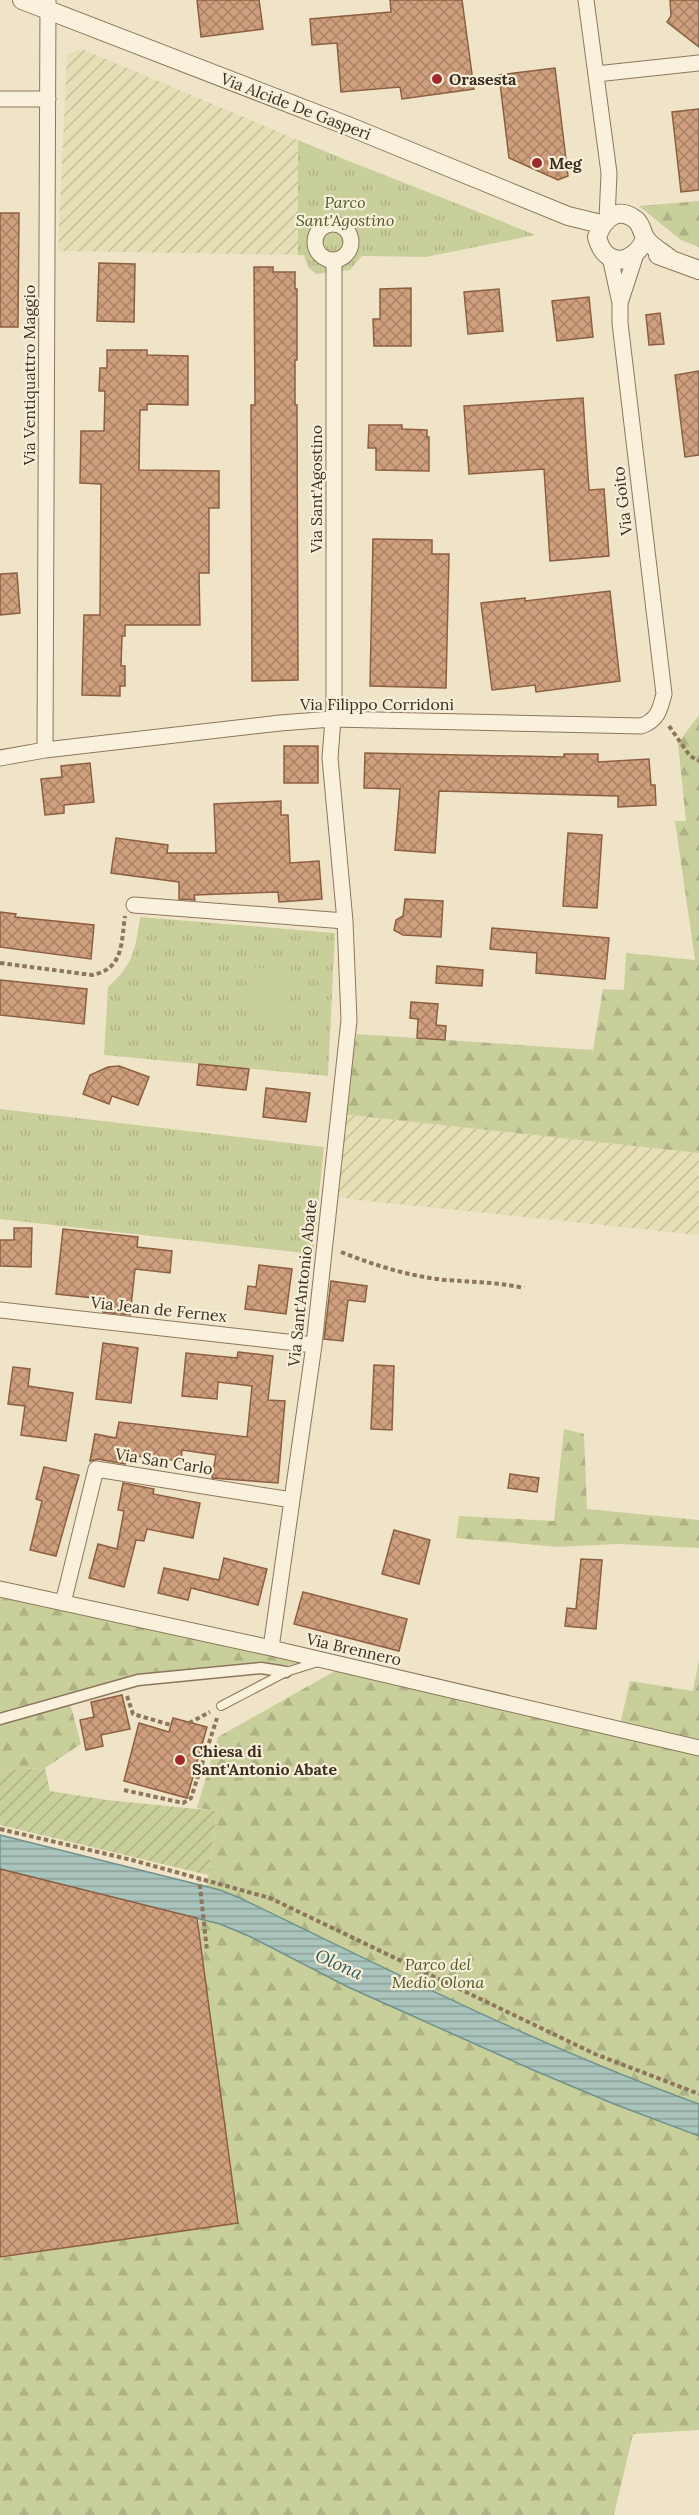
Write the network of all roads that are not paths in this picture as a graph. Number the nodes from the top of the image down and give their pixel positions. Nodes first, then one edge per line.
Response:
1 (22, 0) edge
2 (586, 0) edge
3 (48, 5) edge
4 (699, 63) edge
5 (596, 74) junction
6 (0, 99) edge
7 (48, 99) junction
8 (607, 224) junction
9 (640, 248) junction
10 (610, 256) junction
11 (333, 260) dead end
12 (699, 270) edge
13 (620, 303) junction
14 (658, 714) joint
15 (332, 719) junction
16 (45, 750) junction
17 (0, 758) edge
18 (134, 905) road end
19 (345, 921) junction
20 (0, 1310) edge
21 (314, 1345) junction
22 (292, 1500) junction
23 (0, 1589) edge
24 (63, 1603) junction
25 (271, 1648) junction
26 (322, 1661) junction
27 (286, 1672) junction
28 (221, 1706) road end
29 (0, 1719) edge
30 (699, 1749) edge

1 - 3 street, Via Alcide De Gasperi
2 - 5 street
3 - 7 street, Via Ventiquattro Maggio
3 - 8 street, Via Alcide De Gasperi
4 - 5 street
5 - 8 street
6 - 7 street
7 - 16 street, Via Ventiquattro Maggio
8 - 9 street, Via Alcide De Gasperi
8 - 10 street
9 - 10 street
9 - 12 street, Via Alcide De Gasperi
9 - 13 street, Via Goito
10 - 13 street, Via Goito
11 - 15 street, Via Sant'Agostino
13 - 14 street, Via Goito
14 - 15 street, Via Filippo Corridoni
15 - 16 street, Via Filippo Corridoni
15 - 19 street, Via Sant'Antonio Abate
16 - 17 street, Via Filippo Corridoni
18 - 19 street
19 - 21 street, Via Sant'Antonio Abate
20 - 21 street, Via Jean de Fernex
21 - 22 street, Via Sant'Antonio Abate
22 - 24 street, Via San Carlo
22 - 25 street, Via Sant'Antonio Abate
23 - 24 street, Via Brennero
24 - 25 street, Via Brennero
25 - 26 street, Via Brennero
26 - 27 lane
26 - 30 street, Via Brennero
27 - 28 lane
27 - 29 street

